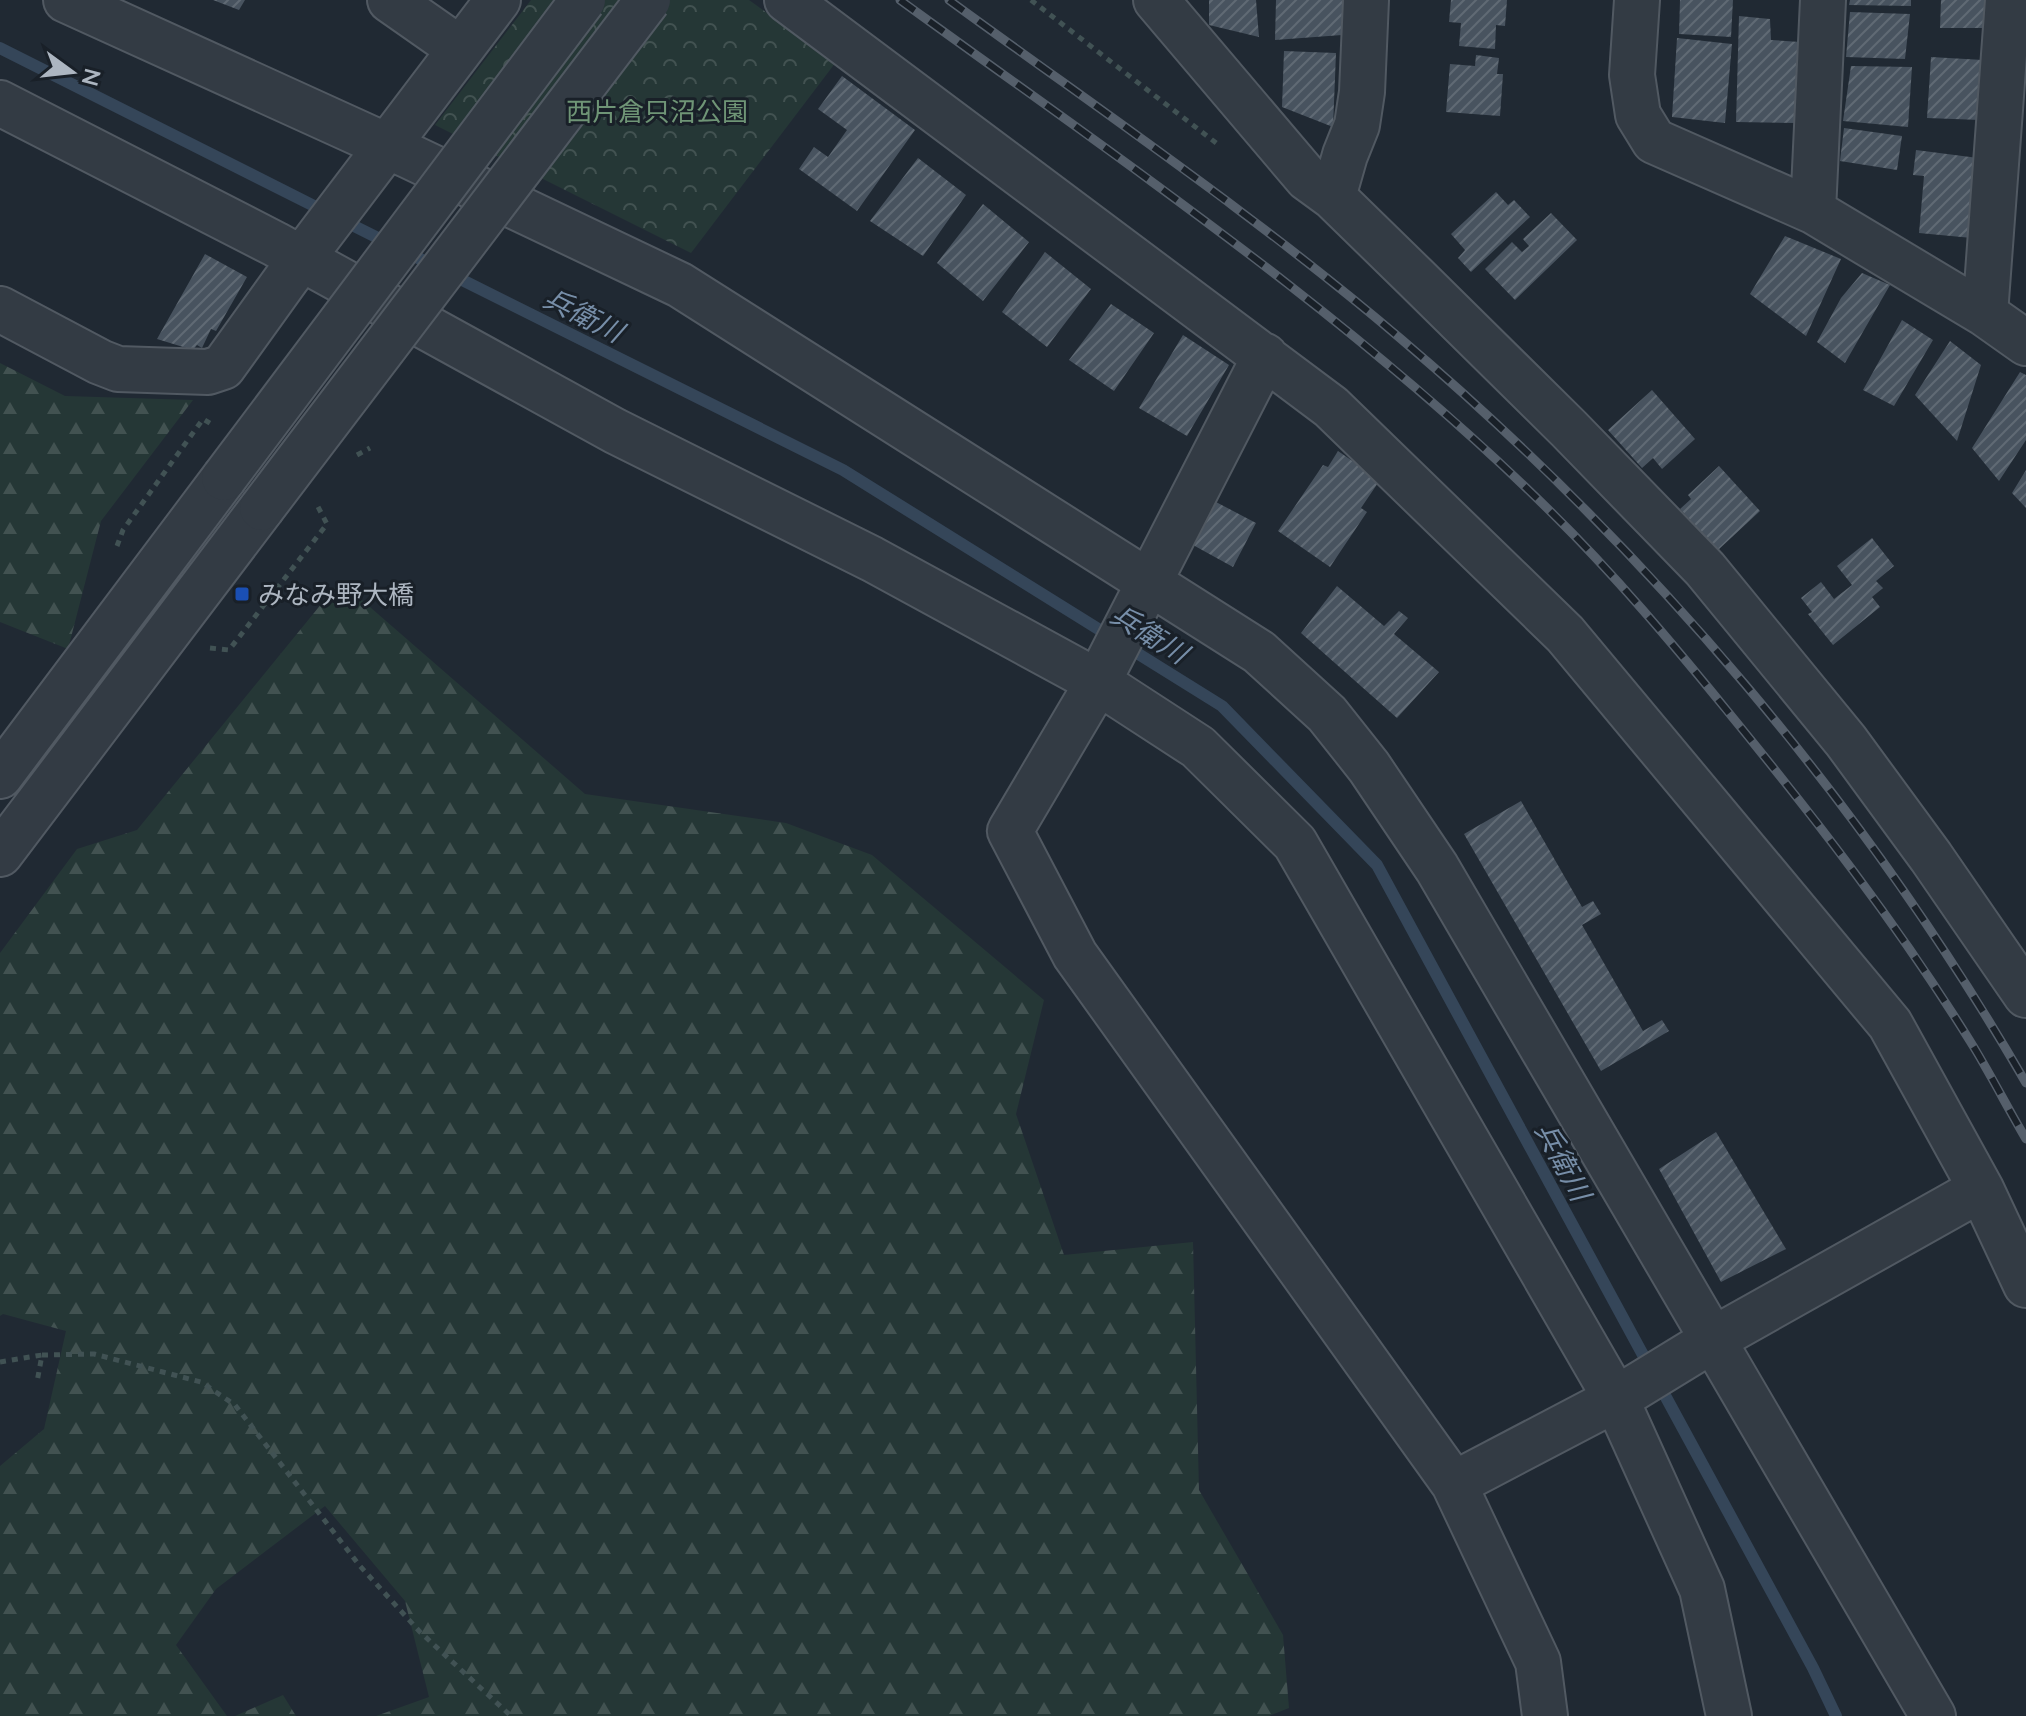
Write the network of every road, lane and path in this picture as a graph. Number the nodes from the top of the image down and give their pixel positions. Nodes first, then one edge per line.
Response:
1 (66, 0) edge
2 (390, 0) edge
3 (498, 0) edge
4 (583, 0) edge
5 (648, 0) edge
6 (787, 0) edge
7 (1031, 0) edge
8 (1156, 0) edge
9 (1366, 0) edge
10 (1637, 0) edge
11 (1823, 0) edge
12 (2008, 0) edge
13 (460, 49) junction
14 (0, 103) edge
15 (386, 147) junction
16 (1229, 152) dead end
17 (1333, 197) junction
18 (1813, 211) junction
19 (306, 252) junction
20 (0, 309) edge
21 (1985, 314) junction
22 (2026, 343) edge
23 (1265, 356) junction
24 (310, 492) dead end
25 (1141, 597) junction
26 (204, 648) dead end
27 (1102, 674) junction
28 (2, 768) edge
29 (45, 796) junction
30 (0, 854) edge
31 (2026, 995) edge
32 (1981, 1189) junction
33 (2026, 1285) edge
34 (1706, 1344) junction
35 (42, 1355) junction
36 (0, 1362) edge
37 (37, 1382) dead end
38 (1623, 1395) junction
39 (1454, 1484) junction
40 (511, 1716) edge
41 (1545, 1716) edge
42 (1729, 1716) edge
43 (1933, 1716) edge

1 - 15 street
2 - 13 street
3 - 13 street
4 - 28 street, bridge
5 - 29 street, bridge
6 - 23 street
7 - 16 path
8 - 17 street
9 - 17 street
10 - 18 street
11 - 18 street
12 - 21 street
13 - 15 street
14 - 19 street
15 - 19 street
15 - 25 street
17 - 31 street
18 - 21 street
19 - 20 street
19 - 27 street
21 - 22 street
23 - 25 street
23 - 32 street
24 - 26 path
25 - 27 street
25 - 34 street
27 - 38 street
27 - 39 street
28 - 29 street
29 - 30 street
32 - 33 street
32 - 34 street
34 - 38 street
34 - 43 street
35 - 36 path
35 - 37 path
35 - 40 path
38 - 39 street
38 - 42 street
39 - 41 street

